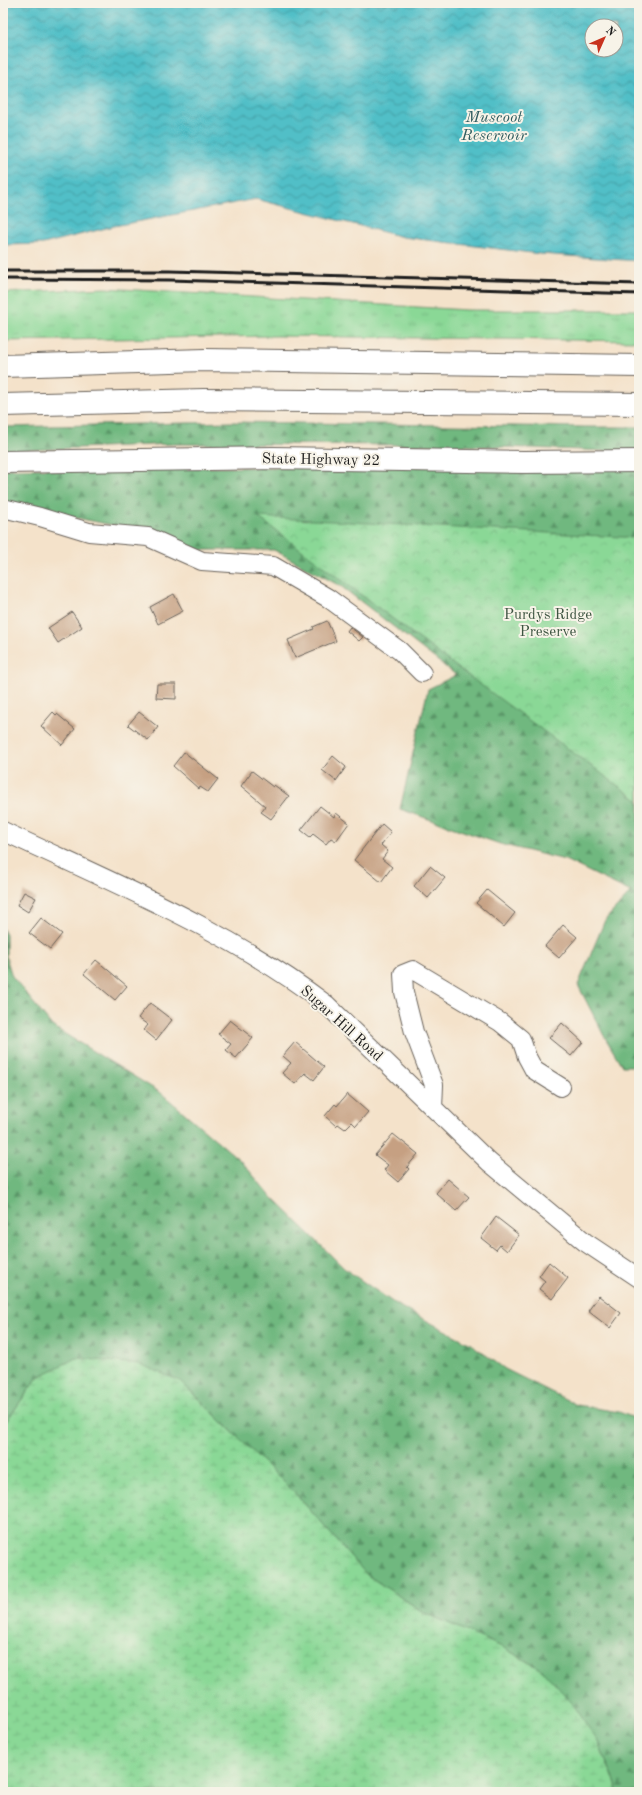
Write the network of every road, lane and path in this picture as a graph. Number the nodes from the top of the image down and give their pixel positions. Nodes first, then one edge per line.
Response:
1 (3, 366) edge
2 (639, 366) edge
3 (639, 404) edge
4 (3, 405) edge
5 (639, 461) edge
6 (3, 462) edge
7 (3, 508) edge
8 (422, 673) dead end
9 (3, 831) edge
10 (561, 1087) dead end
11 (433, 1108) junction
12 (639, 1278) edge

1 - 2 main road
3 - 4 main road
5 - 6 main road, State Highway 22
7 - 8 street
9 - 11 street, Sugar Hill Road
10 - 11 street
11 - 12 street, Sugar Hill Road

